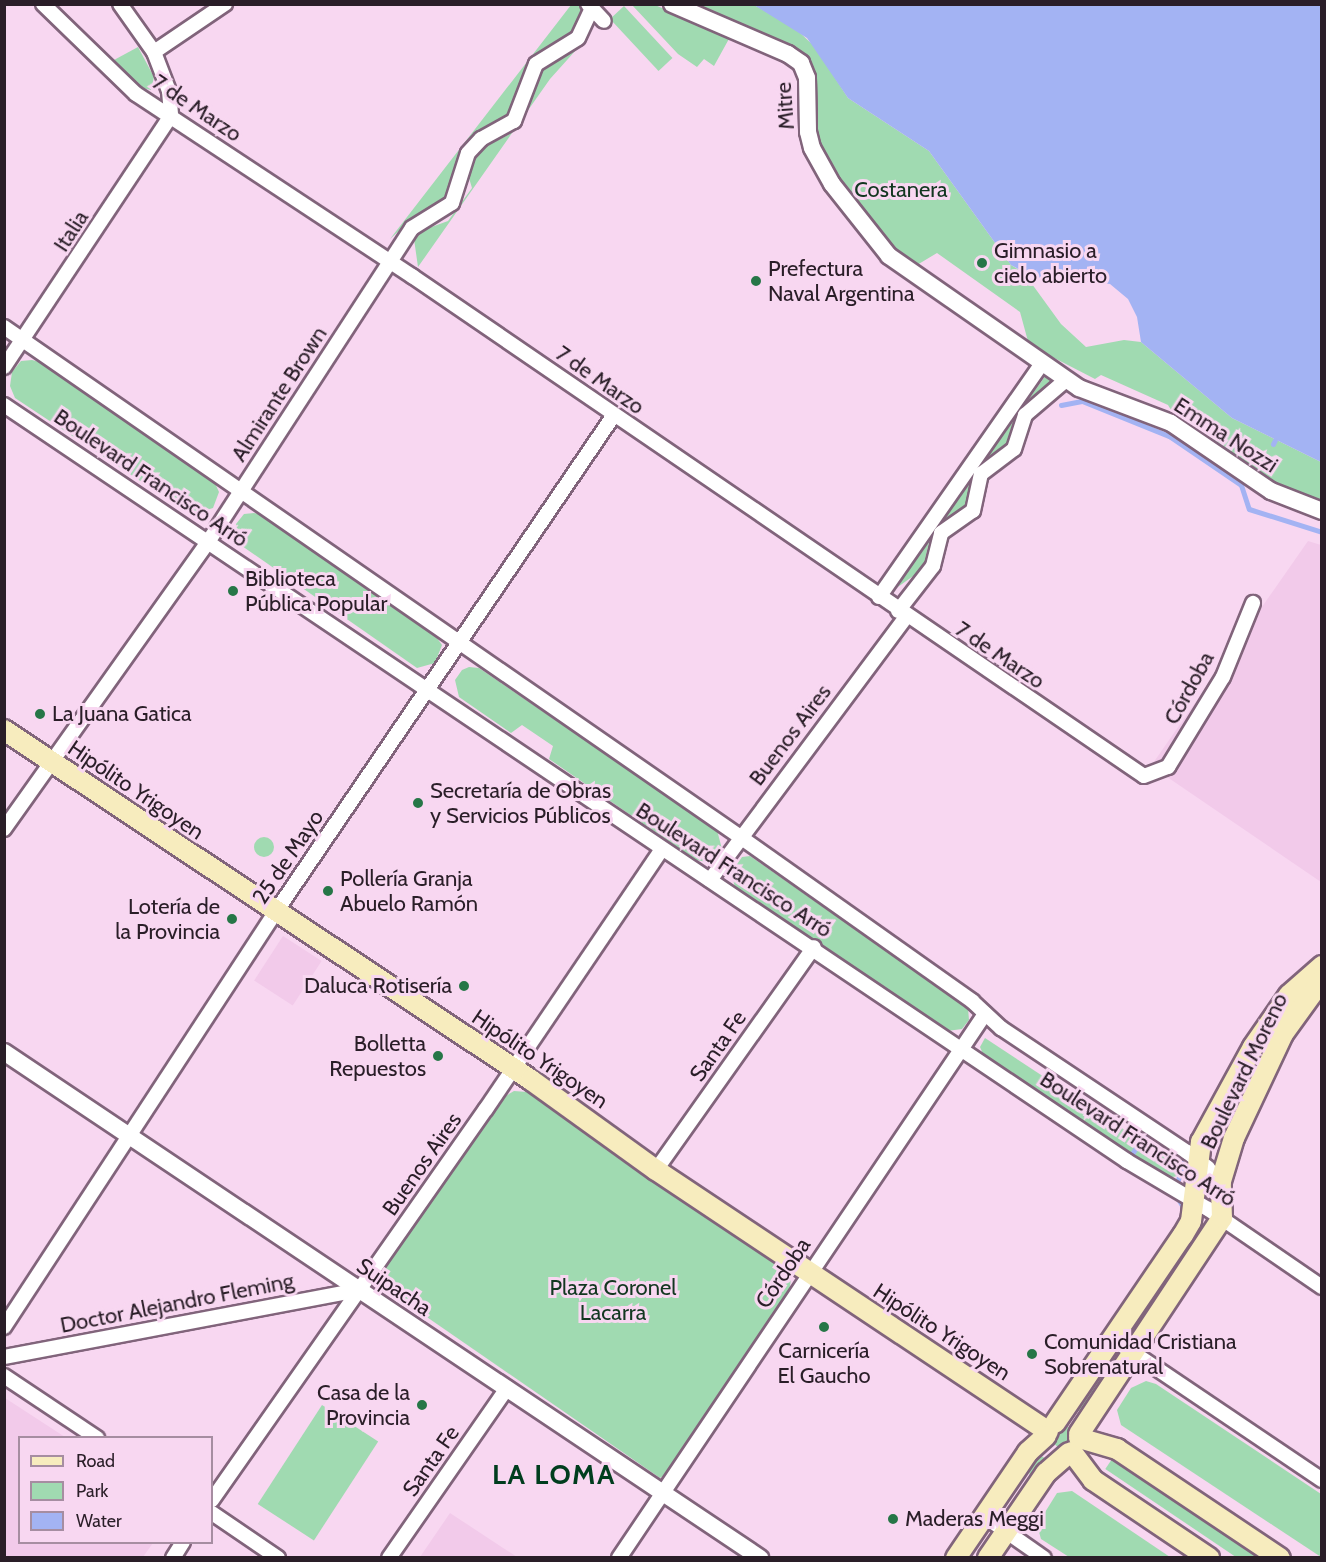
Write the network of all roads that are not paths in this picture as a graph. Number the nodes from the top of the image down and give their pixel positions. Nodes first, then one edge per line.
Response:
1 (43, 4) edge
2 (120, 4) edge
3 (225, 4) edge
4 (672, 4) edge
5 (590, 6) edge
6 (604, 21) dead end
7 (154, 52) junction
8 (171, 116) junction
9 (391, 262) junction
10 (4, 327) edge
11 (26, 339) junction
12 (1042, 363) junction
13 (4, 367) edge
14 (1066, 380) junction
15 (4, 405) edge
16 (614, 416) junction
17 (242, 488) junction
18 (1322, 511) edge
19 (208, 542) junction
20 (879, 597) junction
21 (1253, 603) dead end
22 (902, 614) junction
23 (460, 644) junction
24 (429, 689) junction
25 (4, 730) edge
26 (50, 761) junction
27 (1144, 776) joint
28 (4, 829) edge
29 (740, 836) junction
30 (662, 849) junction
31 (710, 880) junction
32 (275, 913) junction
33 (814, 948) junction
34 (1322, 966) edge
35 (1322, 980) edge
36 (985, 1014) junction
37 (962, 1049) junction
38 (4, 1052) edge
39 (512, 1067) junction
40 (128, 1136) junction
41 (1198, 1160) junction
42 (656, 1170) junction
43 (1221, 1187) junction
44 (1194, 1202) junction
45 (1222, 1218) junction
46 (809, 1272) junction
47 (1322, 1287) edge
48 (358, 1290) junction
49 (4, 1327) edge
50 (1113, 1339) junction
51 (1131, 1353) junction
52 (4, 1357) edge
53 (4, 1376) edge
54 (507, 1388) junction
55 (1050, 1430) junction
56 (95, 1436) edge
57 (1075, 1444) junction
58 (1319, 1473) edge
59 (662, 1492) junction
60 (213, 1499) edge
61 (213, 1514) edge
62 (984, 1516) junction
63 (1006, 1531) junction
64 (182, 1544) edge
65 (173, 1557) edge
66 (278, 1557) edge
67 (389, 1557) edge
68 (619, 1557) edge
69 (760, 1557) edge
70 (956, 1557) edge
71 (988, 1557) edge
72 (1044, 1557) edge
73 (1209, 1557) edge
74 (1280, 1557) edge

1 - 8 street, 7 de Marzo
2 - 7 street
3 - 7 street
4 - 12 street, Mitre
5 - 6 street
5 - 9 street, Almirante Brown
7 - 8 street
8 - 9 street, 7 de Marzo
8 - 11 street, Italia
9 - 16 street, 7 de Marzo
9 - 17 street, Almirante Brown
10 - 11 street, Boulevard Francisco Arró
11 - 13 street, Italia
11 - 17 street, Boulevard Francisco Arró
12 - 14 street, Emma Nozzi
12 - 20 street
14 - 18 street, Emma Nozzi
14 - 22 street, Buenos Aires
15 - 19 street, Boulevard Francisco Arró
16 - 20 street, 7 de Marzo
16 - 23 street, 25 de Mayo
17 - 19 street, Almirante Brown
17 - 23 street, Boulevard Francisco Arró
19 - 24 street, Boulevard Francisco Arró
19 - 26 street, Almirante Brown
20 - 22 street, 7 de Marzo
21 - 27 street, Córdoba
22 - 27 street, 7 de Marzo
22 - 29 street, Buenos Aires
23 - 24 street, 25 de Mayo
23 - 29 street, Boulevard Francisco Arró
24 - 30 street, Boulevard Francisco Arró
24 - 32 street, 25 de Mayo
25 - 26 main road, Hipólito Yrigoyen
26 - 28 street, Almirante Brown
26 - 32 main road, Hipólito Yrigoyen
29 - 31 street, Buenos Aires
29 - 36 street, Boulevard Francisco Arró
30 - 31 street, Boulevard Francisco Arró
30 - 39 street, Buenos Aires
31 - 33 street, Boulevard Francisco Arró
32 - 39 main road, Hipólito Yrigoyen
32 - 40 street, 25 de Mayo
33 - 37 street, Boulevard Francisco Arró
33 - 42 street, Santa Fe
34 - 41 main road, Boulevard Moreno
35 - 43 main road, Boulevard Moreno
36 - 37 street, Córdoba
36 - 41 street, Boulevard Francisco Arró
37 - 44 street, Boulevard Francisco Arró
37 - 46 street, Córdoba
38 - 40 street, Suipacha
39 - 42 main road, Hipólito Yrigoyen
39 - 48 street, Buenos Aires
40 - 48 street, Suipacha
40 - 49 street, 25 de Mayo
41 - 43 street, Boulevard Francisco Arró
41 - 44 main road, Boulevard Moreno
42 - 46 main road, Hipólito Yrigoyen
43 - 45 main road, Boulevard Moreno
44 - 45 street, Boulevard Francisco Arró
44 - 50 main road, Boulevard Moreno
45 - 47 street, Boulevard Francisco Arró
45 - 51 main road
46 - 55 main road, Hipólito Yrigoyen
46 - 59 street, Córdoba
48 - 52 street, Doctor Alejandro Fleming
48 - 54 street, Suipacha
48 - 60 street, Buenos Aires
50 - 51 street
50 - 55 main road, Boulevard Moreno
51 - 57 main road
51 - 58 street
53 - 56 street
54 - 59 street, Suipacha
54 - 67 street, Santa Fe
55 - 57 main road, Hipólito Yrigoyen
55 - 57 main road, Hipólito Yrigoyen
55 - 62 main road, Boulevard Moreno
57 - 63 main road
57 - 73 main road, Hipólito Yrigoyen
57 - 74 main road, Hipólito Yrigoyen
59 - 68 street, Córdoba
59 - 69 street, Suipacha
61 - 66 street
62 - 63 street
62 - 70 main road, Boulevard Moreno
63 - 71 main road
63 - 72 street
64 - 65 street

